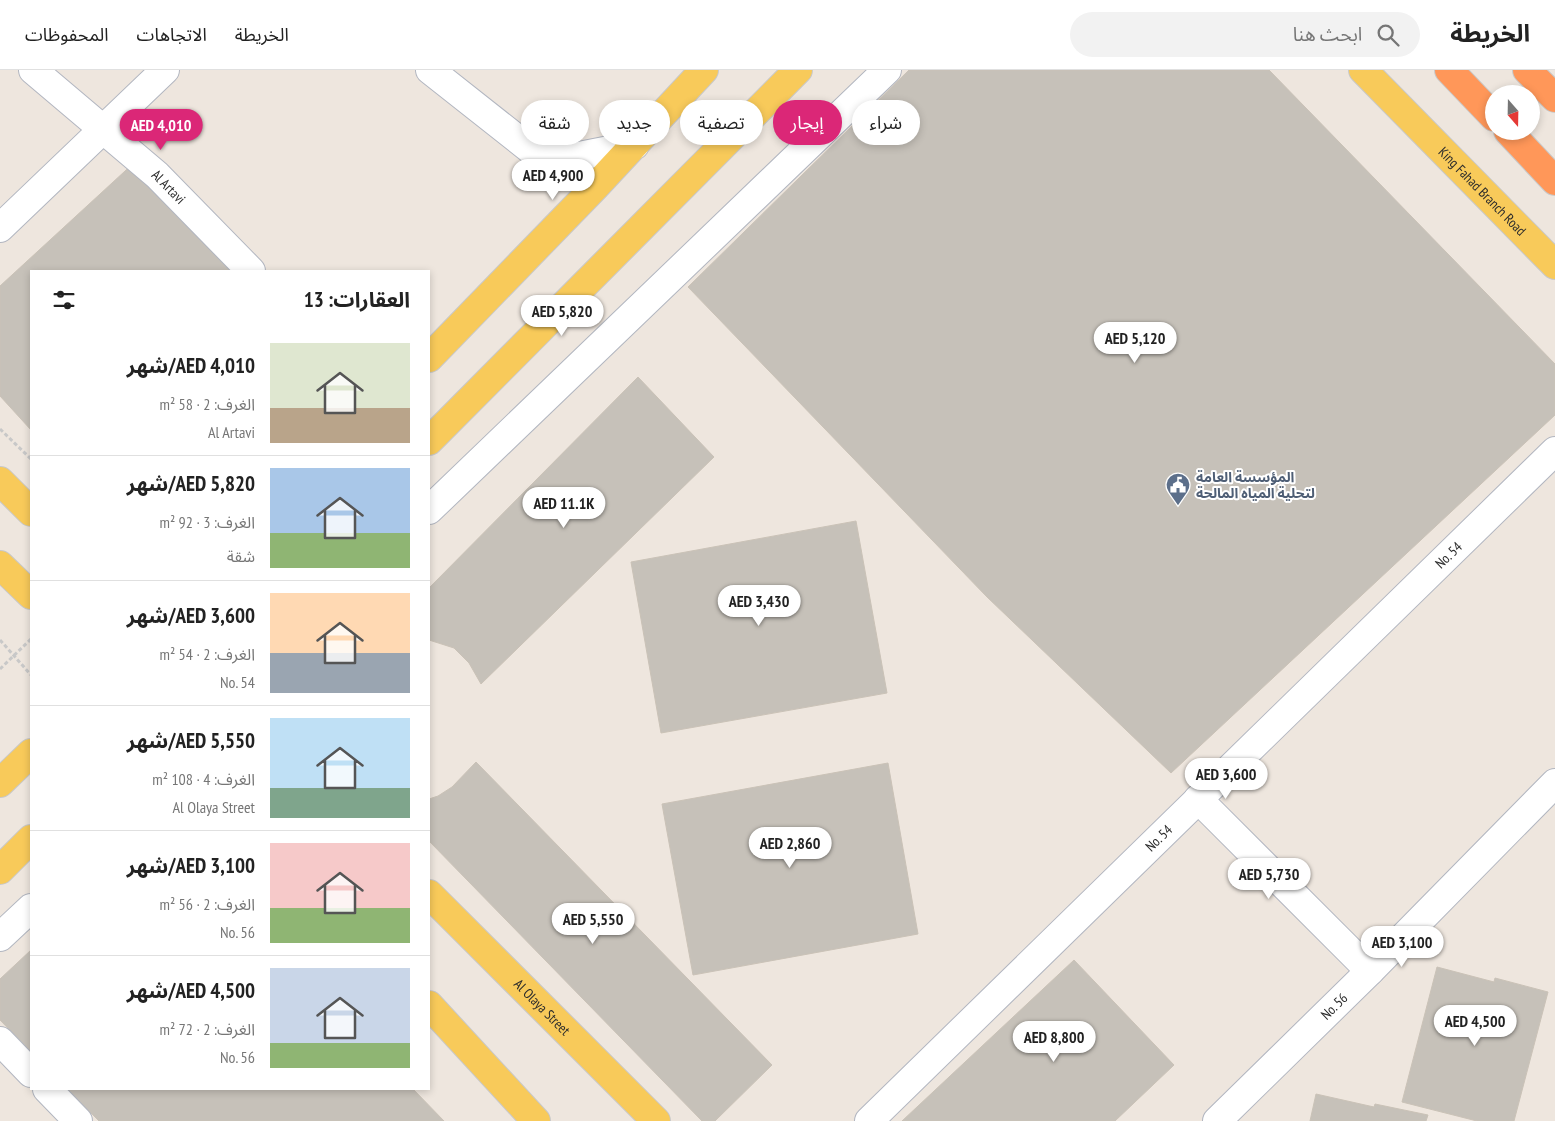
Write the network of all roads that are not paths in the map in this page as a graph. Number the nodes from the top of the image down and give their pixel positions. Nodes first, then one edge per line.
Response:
1 (33, 70) edge
2 (165, 70) edge
3 (430, 70) edge
4 (704, 70) edge
5 (798, 70) edge
6 (887, 70) edge
7 (1363, 70) edge
8 (1380, 70) edge
9 (1449, 70) edge
10 (1527, 70) edge
11 (1555, 98) edge
12 (670, 108) edge
13 (1485, 108) edge
14 (1410, 117) junction
15 (103, 129) junction
16 (1516, 140) edge
17 (636, 145) joint
18 (1555, 181) edge
19 (0, 228) edge
20 (1555, 265) edge
21 (250, 270) edge
22 (439, 341) edge
23 (430, 356) edge
24 (430, 440) edge
25 (1555, 451) edge
26 (0, 481) edge
27 (430, 509) edge
28 (30, 511) edge
29 (0, 564) edge
30 (30, 595) edge
31 (30, 754) edge
32 (0, 783) edge
33 (1555, 783) edge
34 (1198, 799) junction
35 (30, 840) edge
36 (0, 870) edge
37 (430, 895) edge
38 (30, 909) edge
39 (0, 938) edge
40 (1370, 971) junction
41 (430, 1007) edge
42 (0, 1041) edge
43 (30, 1072) edge
44 (48, 1090) edge
45 (78, 1121) edge
46 (536, 1121) edge
47 (656, 1121) edge
48 (869, 1121) edge
49 (1217, 1121) edge

1 - 15 street, Al Artavi
2 - 15 street
3 - 17 street
4 - 12 main road
5 - 24 main road
6 - 27 street
7 - 14 main road
8 - 14 main road
9 - 13 highway
10 - 11 highway
14 - 20 main road, King Fahad Branch Road
15 - 19 street
15 - 21 street, Al Artavi
16 - 18 highway
17 - 22 main road
22 - 23 main road
25 - 34 street, No. 54
26 - 28 main road
29 - 30 main road
31 - 32 main road
33 - 40 street, No. 56
34 - 40 street
34 - 48 street, No. 54
35 - 36 main road
37 - 47 main road, Al Olaya Street
38 - 39 street
40 - 49 street, No. 56
41 - 46 main road
42 - 43 street
44 - 45 street

